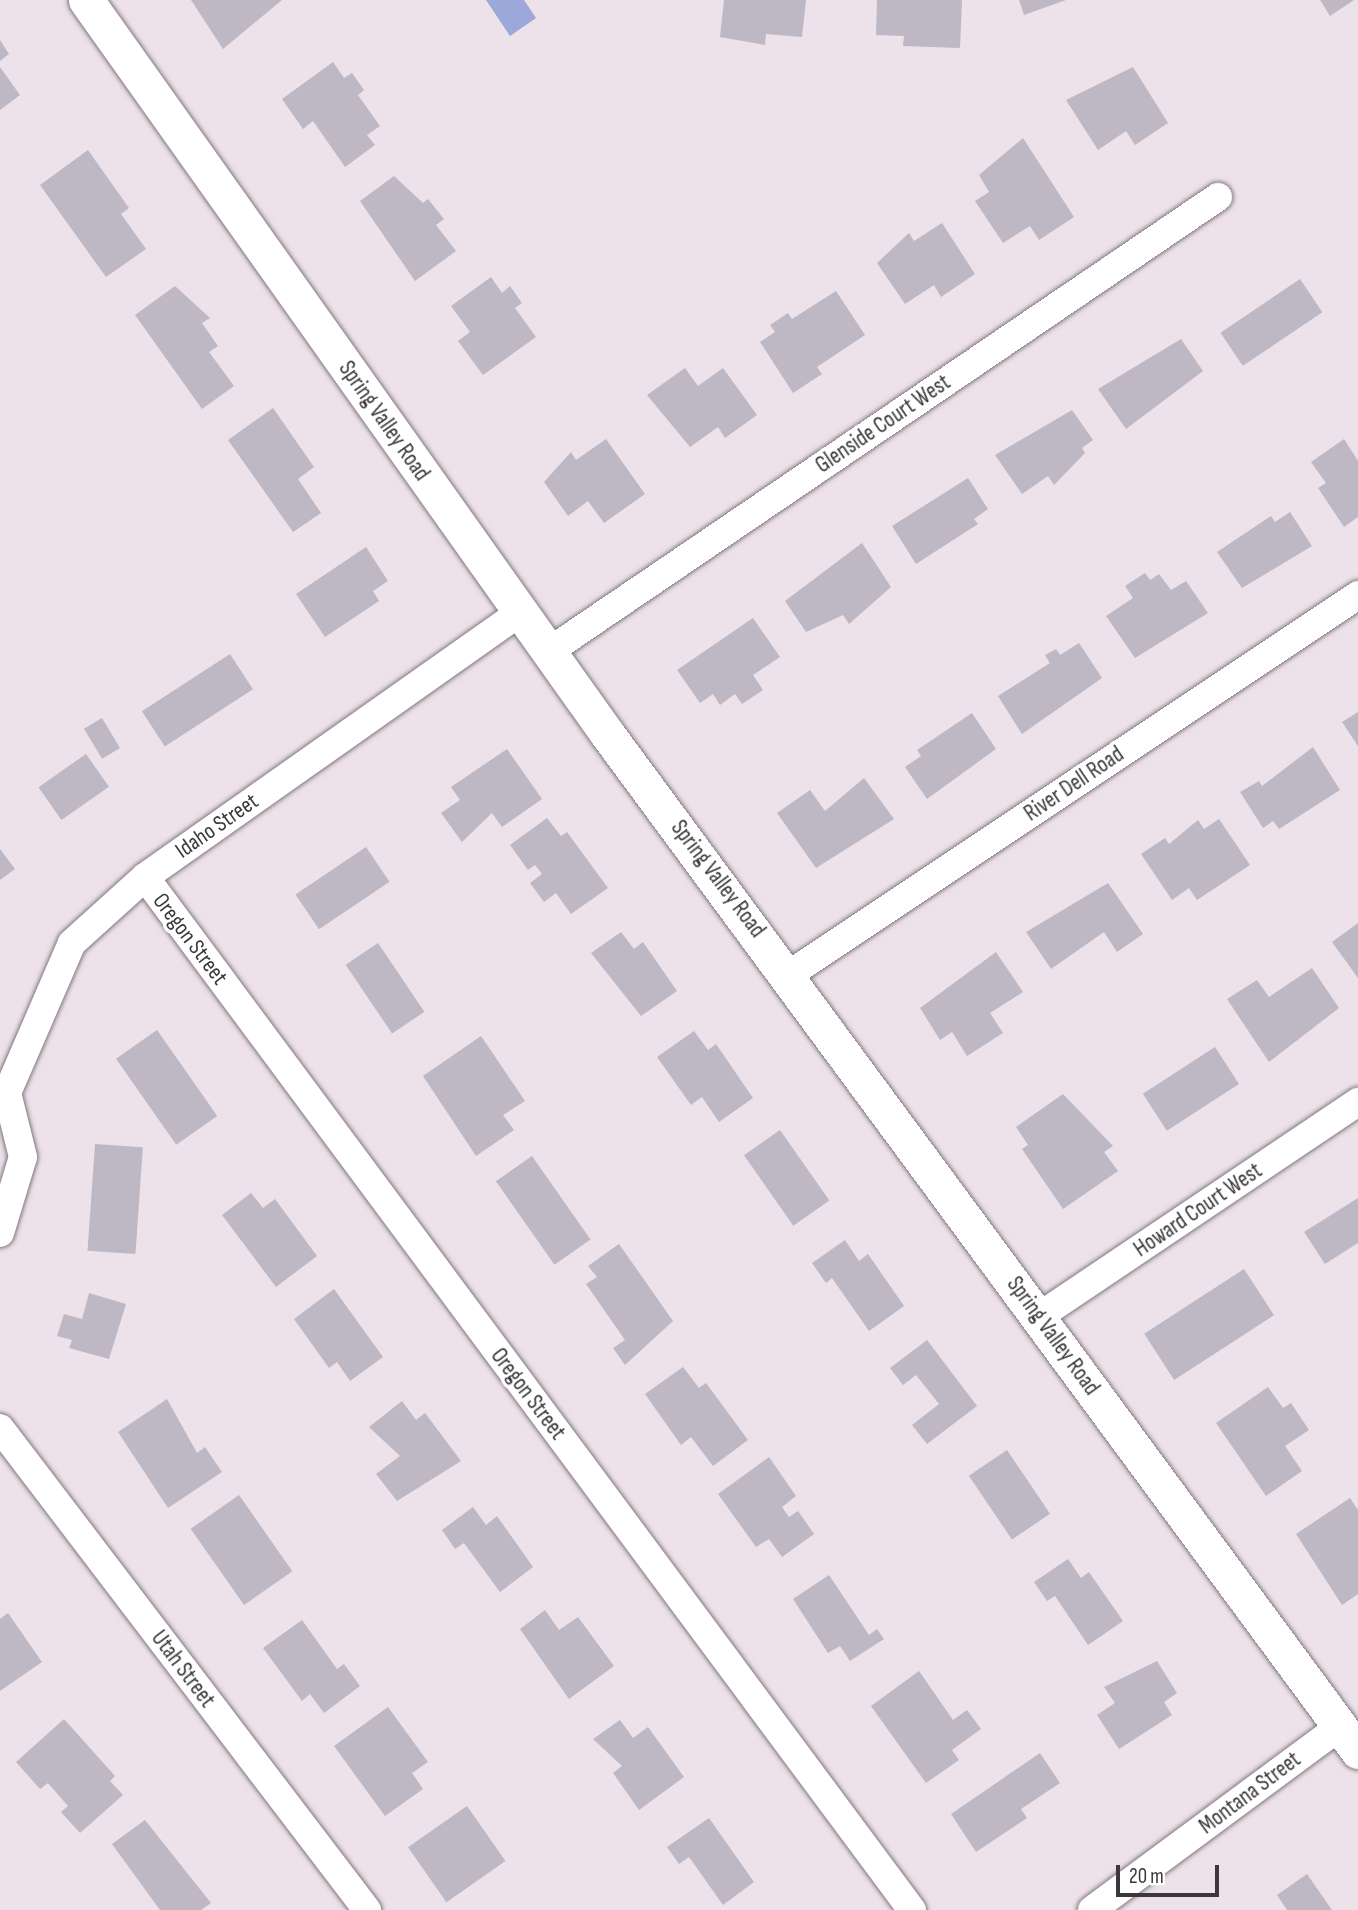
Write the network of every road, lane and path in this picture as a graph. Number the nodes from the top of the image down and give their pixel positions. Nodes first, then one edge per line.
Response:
1 (86, 0) edge
2 (1218, 197) dead end
3 (1358, 595) edge
4 (520, 612) junction
5 (548, 652) junction
6 (145, 877) junction
7 (790, 974) junction
8 (3, 1088) edge
9 (1358, 1102) edge
10 (0, 1233) edge
11 (1038, 1317) junction
12 (0, 1428) edge
13 (1349, 1739) edge
14 (366, 1910) edge
15 (912, 1910) edge
16 (1092, 1910) edge

1 - 4 street, Spring Valley Road
2 - 5 street, Glenside Court West
3 - 7 street, River Dell Road
4 - 5 street, Spring Valley Road
4 - 6 street, Idaho Street
5 - 7 street, Spring Valley Road
6 - 8 street, Idaho Street
6 - 15 street, Oregon Street
7 - 11 street, Spring Valley Road
8 - 10 street, Idaho Street
9 - 11 street, Howard Court West
11 - 13 street, Spring Valley Road
12 - 14 street, Utah Street
13 - 16 street, Montana Street

